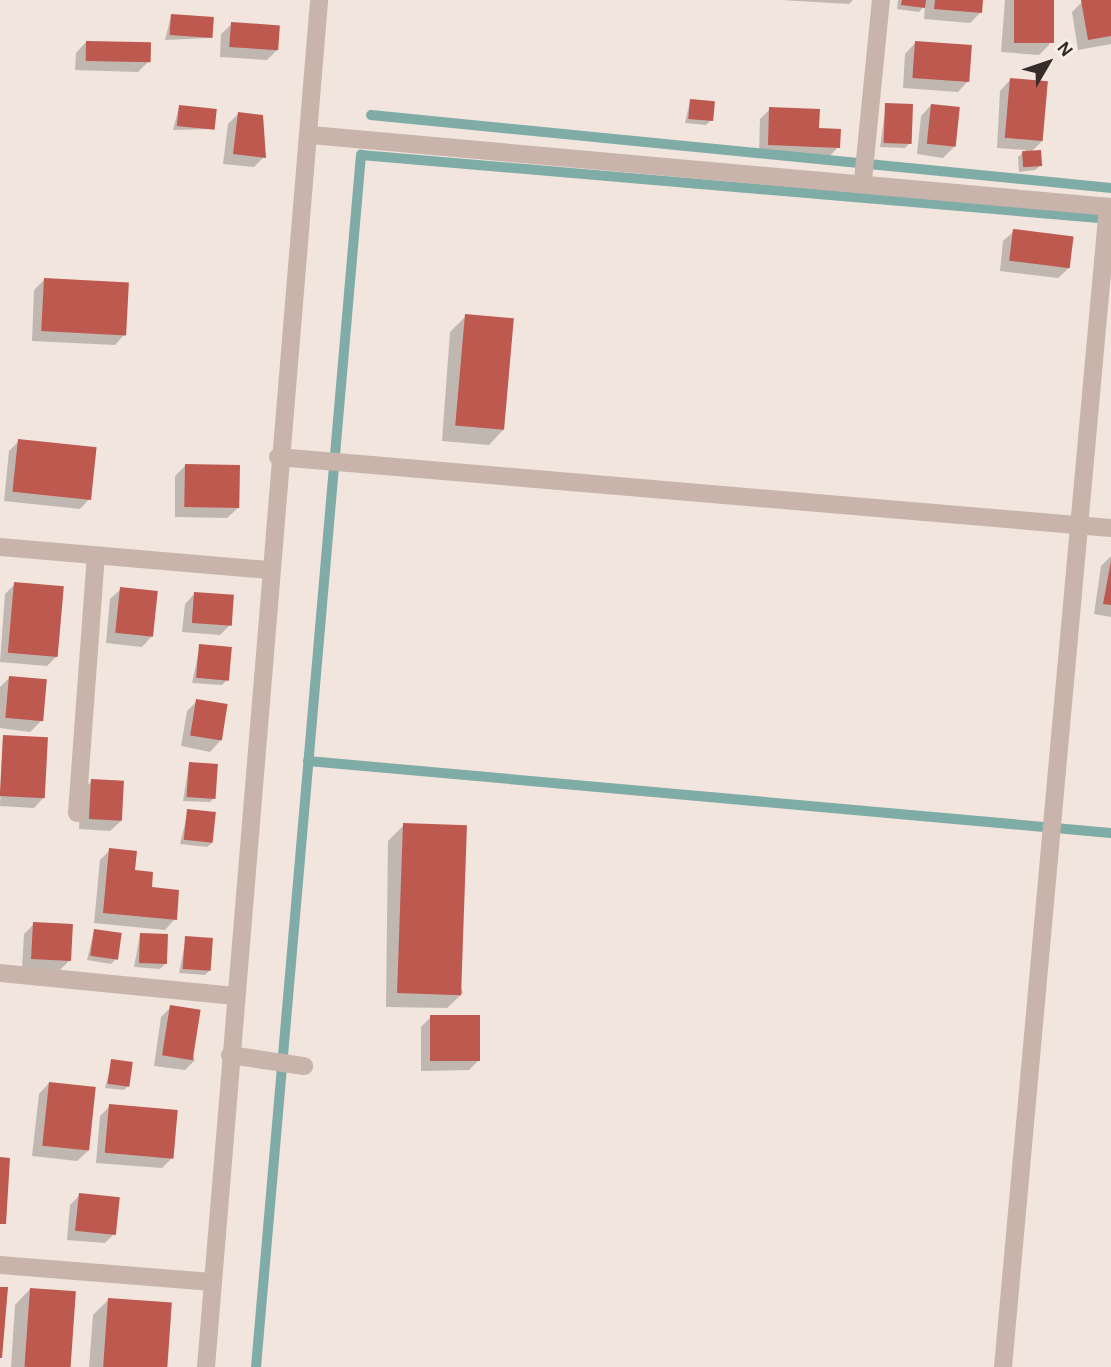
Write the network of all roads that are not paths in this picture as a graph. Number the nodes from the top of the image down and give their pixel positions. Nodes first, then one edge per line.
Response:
1 (319, 0) edge
2 (881, 0) edge
3 (311, 135) junction
4 (863, 180) junction
5 (1110, 207) edge
6 (278, 457) junction
7 (1082, 525) junction
8 (1111, 528) edge
9 (0, 547) edge
10 (96, 557) junction
11 (269, 570) junction
12 (77, 813) dead end
13 (0, 973) edge
14 (235, 996) junction
15 (230, 1055) junction
16 (304, 1066) dead end
17 (0, 1265) edge
18 (212, 1282) junction
19 (206, 1367) edge
20 (1003, 1367) edge

1 - 3 street
2 - 4 street
3 - 4 street
3 - 6 street
4 - 5 street
5 - 7 street
6 - 7 street
6 - 11 street
7 - 8 street
7 - 20 street
9 - 10 street
10 - 11 street
10 - 12 street
11 - 14 street
13 - 14 street
14 - 15 street
15 - 16 street
15 - 18 street
17 - 18 street
18 - 19 street

